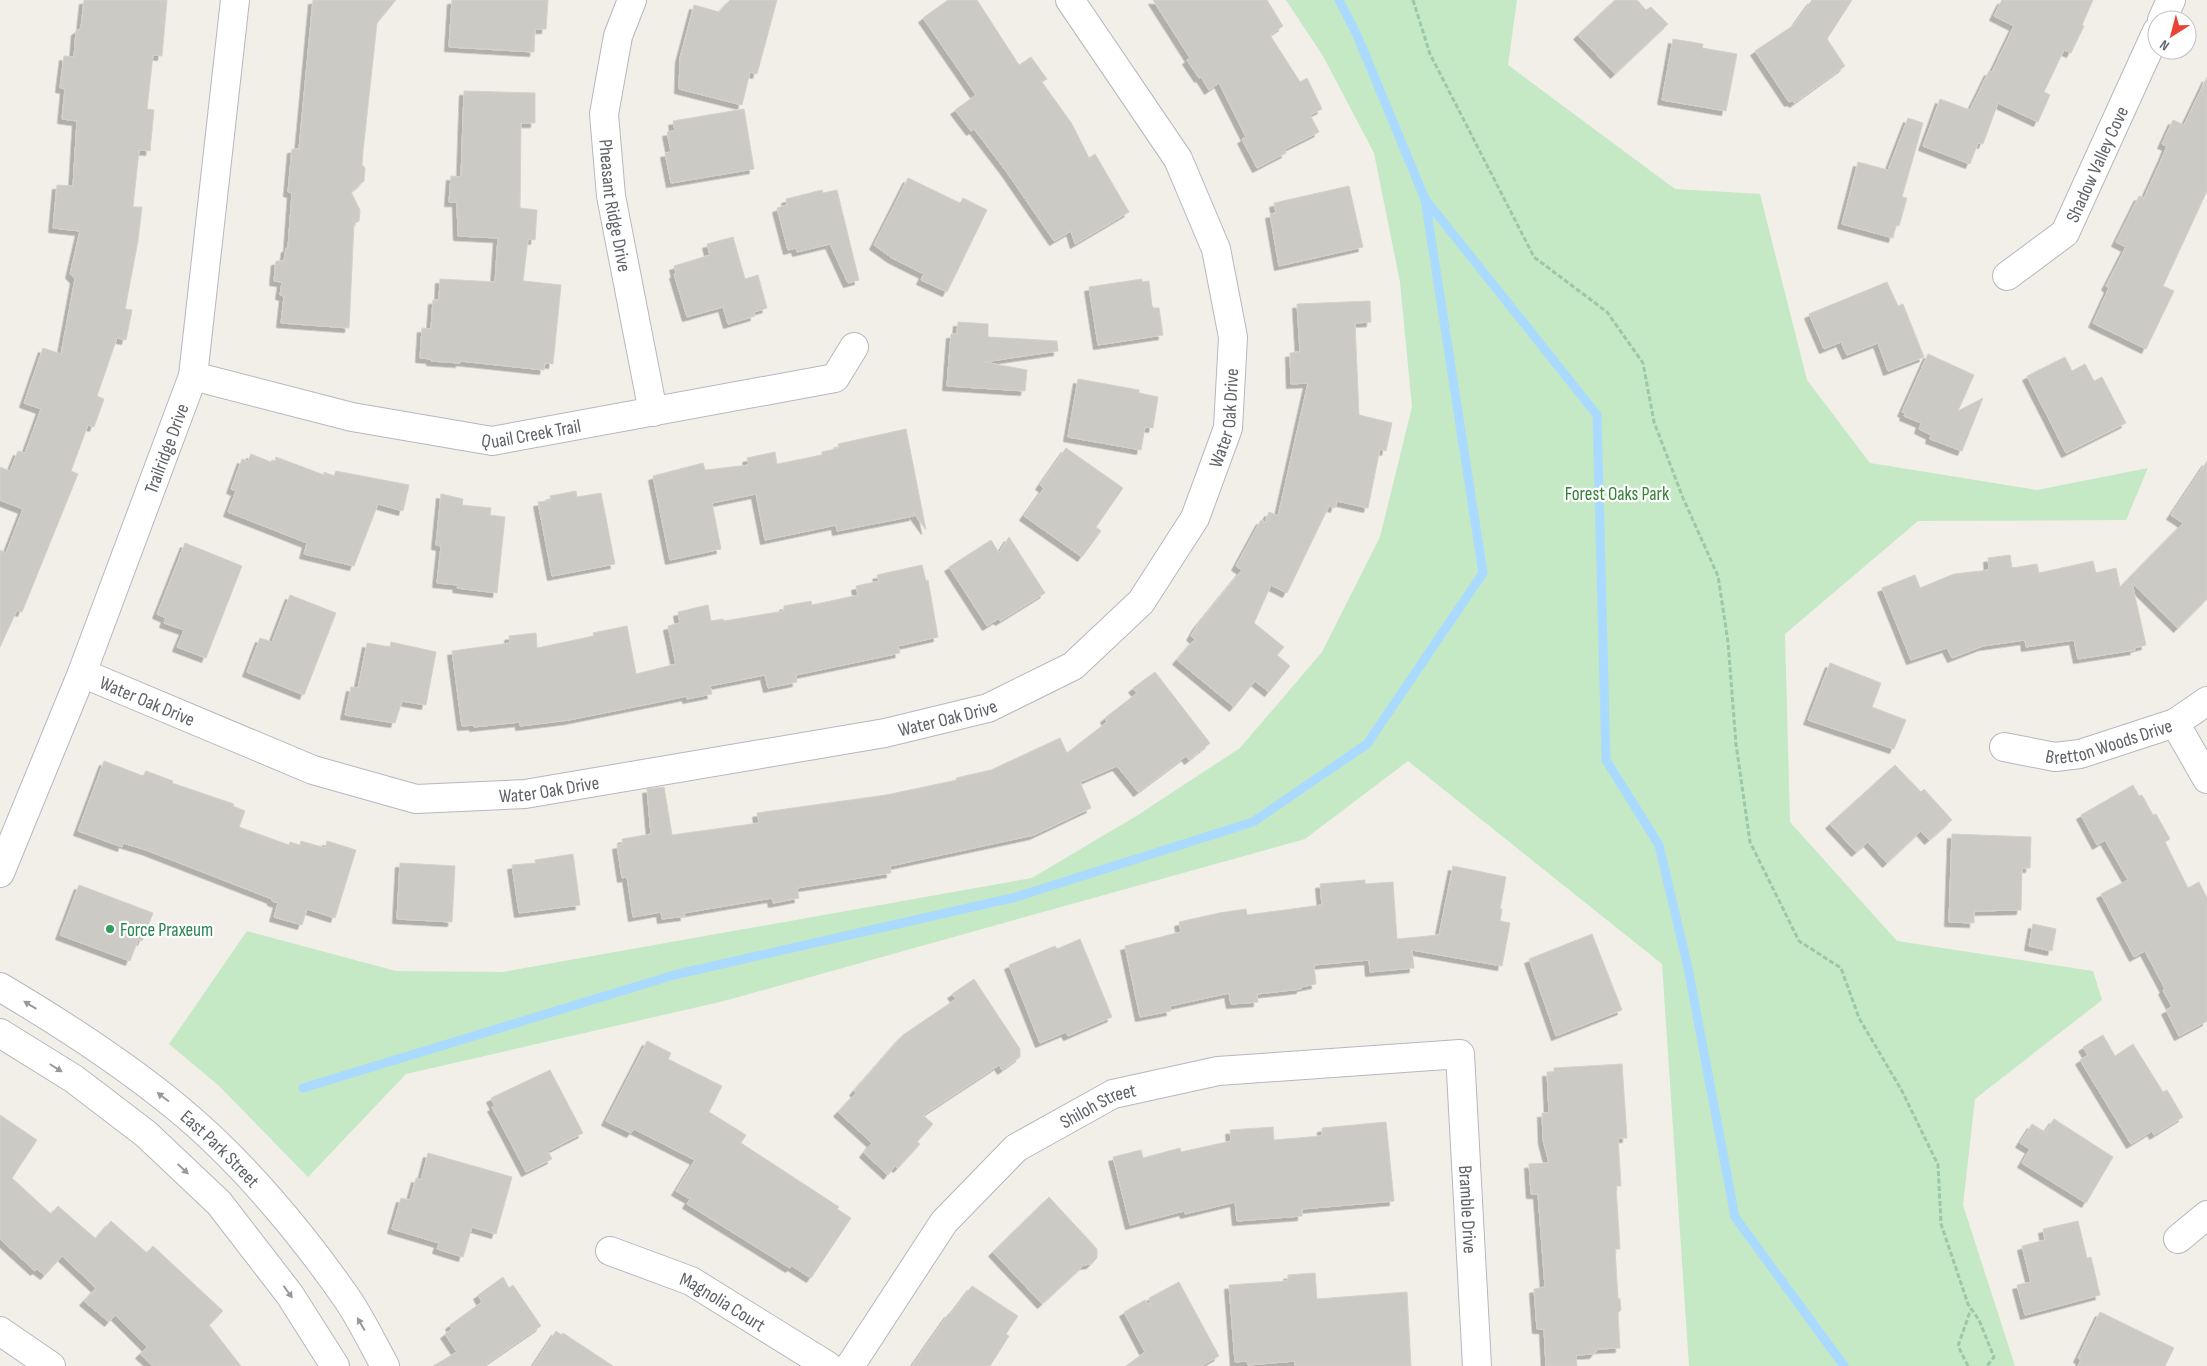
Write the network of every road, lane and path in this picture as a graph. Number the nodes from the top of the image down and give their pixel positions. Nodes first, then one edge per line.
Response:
1 (235, 0) edge
2 (632, 0) edge
3 (1070, 0) edge
4 (1413, 0) edge
5 (2147, 53) edge
6 (2007, 276) dead end
7 (854, 347) dead end
8 (193, 376) junction
9 (653, 412) junction
10 (82, 673) junction
11 (2207, 701) edge
12 (2175, 723) junction
13 (2004, 747) dead end
14 (2207, 779) edge
15 (0, 872) edge
16 (0, 987) edge
17 (0, 1033) edge
18 (1460, 1054) joint
19 (2207, 1214) edge
20 (2178, 1239) dead end
21 (610, 1251) dead end
22 (1971, 1308) junction
23 (0, 1331) edge
24 (51, 1366) edge
25 (335, 1366) edge
26 (386, 1366) edge
27 (828, 1366) edge
28 (850, 1366) edge
29 (1477, 1366) edge
30 (1968, 1366) edge
31 (1987, 1366) edge

1 - 8 street, Trailridge Drive
2 - 9 street, Pheasant Ridge Drive
3 - 10 street, Water Oak Drive
4 - 22 path
5 - 6 street, Shadow Valley Cove
7 - 9 street, Quail Creek Trail
8 - 9 street, Quail Creek Trail
8 - 10 street, Trailridge Drive
10 - 15 street, Trailridge Drive
11 - 12 street, Bretton Woods Drive
12 - 13 street, Bretton Woods Drive
12 - 14 street
26 -> 16 street, East Park Street
17 -> 25 street, East Park Street
18 - 28 street, Shiloh Street
18 - 29 street, Bramble Drive
19 - 20 street
21 - 27 street, Magnolia Court
22 - 30 path
22 - 31 path
23 - 24 street

